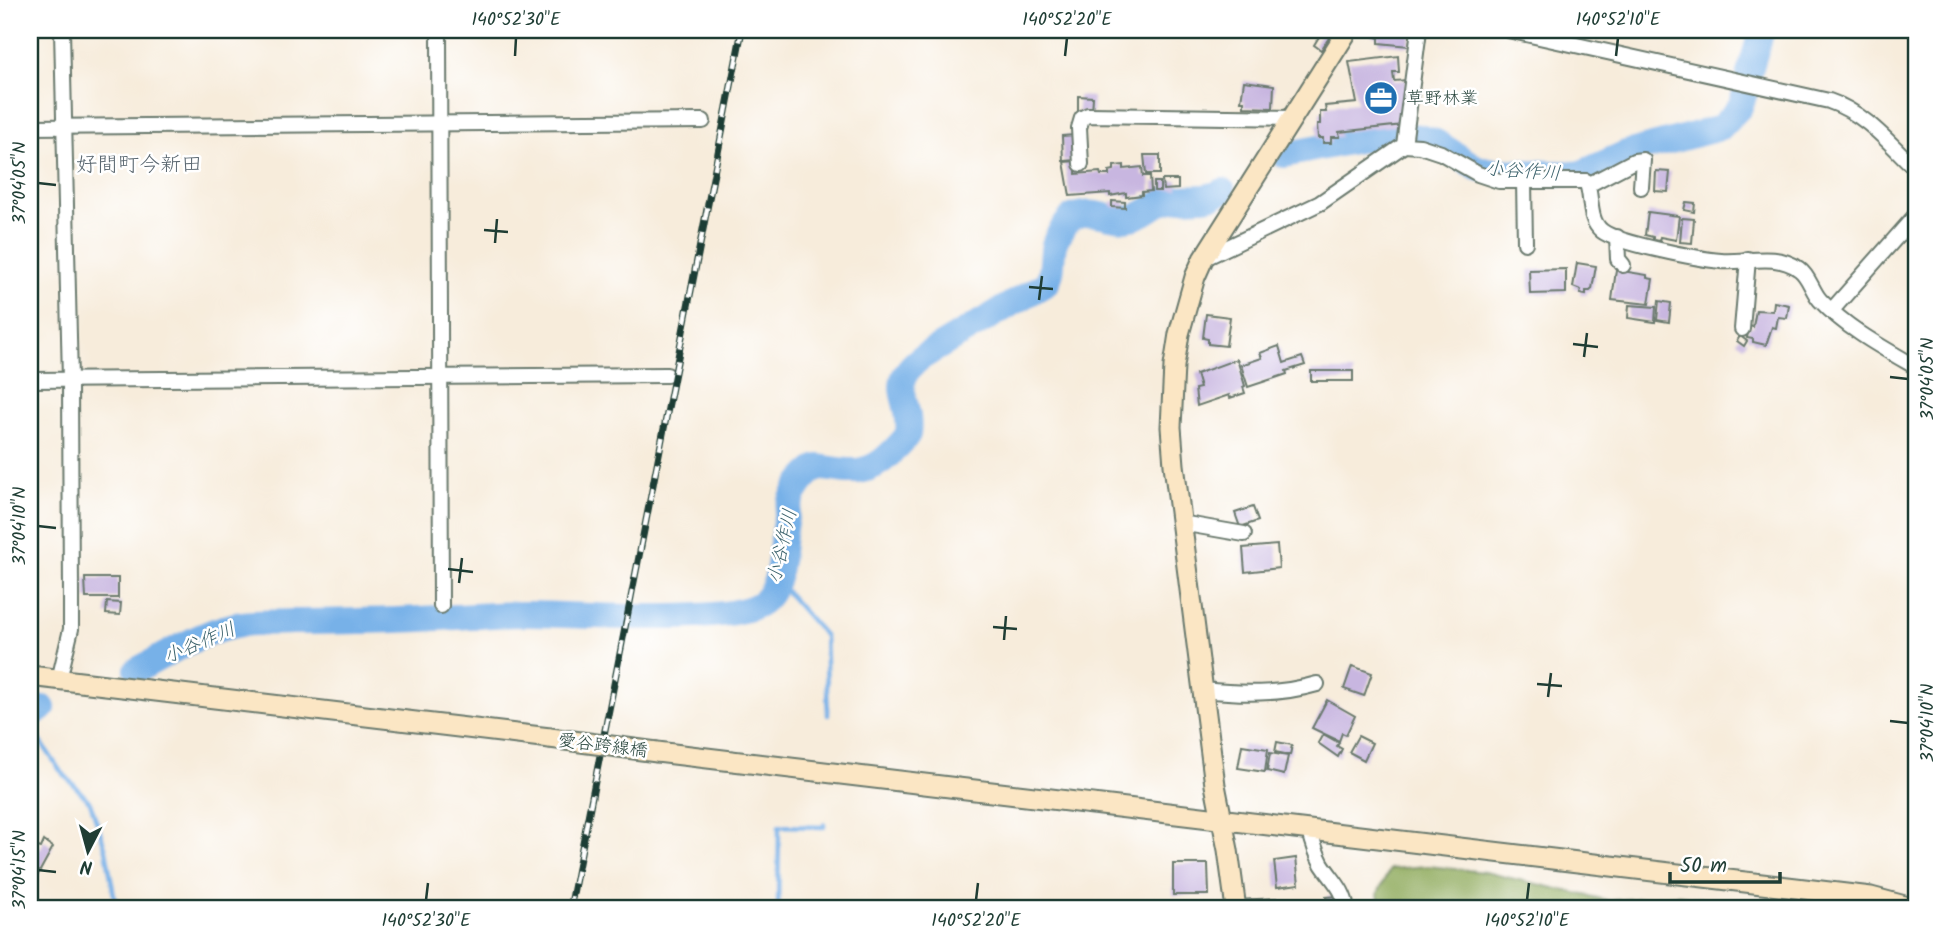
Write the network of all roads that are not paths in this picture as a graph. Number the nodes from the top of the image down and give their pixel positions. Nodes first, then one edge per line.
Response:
1 (62, 30) edge
2 (439, 30) edge
3 (1348, 30) edge
4 (1419, 30) edge
5 (1508, 30) edge
6 (1292, 118) junction
7 (703, 121) dead end
8 (440, 124) junction
9 (30, 127) edge
10 (63, 127) junction
11 (1404, 137) junction
12 (1082, 164) dead end
13 (1916, 169) edge
14 (1524, 181) junction
15 (1588, 185) junction
16 (1641, 187) dead end
17 (1916, 215) edge
18 (1617, 237) junction
19 (1525, 243) dead end
20 (1203, 259) junction
21 (1748, 259) junction
22 (1623, 265) dead end
23 (1832, 310) junction
24 (1742, 330) dead end
25 (1916, 367) edge
26 (667, 375) dead end
27 (440, 378) junction
28 (30, 380) edge
29 (70, 380) junction
30 (1181, 523) junction
31 (1244, 534) dead end
32 (441, 606) dead end
33 (30, 676) edge
34 (58, 680) junction
35 (1317, 684) dead end
36 (1203, 690) junction
37 (1222, 821) junction
38 (1310, 831) junction
39 (1281, 906) dead end
40 (1236, 909) edge
41 (1347, 909) edge
42 (1916, 909) edge

1 - 10 street
2 - 8 street
3 - 6 street
4 - 11 street
5 - 13 street
6 - 12 street
6 - 20 street
7 - 8 street
8 - 10 street
8 - 27 street
9 - 10 street
10 - 29 street
11 - 14 street
11 - 20 street
14 - 15 street
14 - 19 street
15 - 16 street
15 - 18 street
17 - 23 street
18 - 21 street
18 - 22 street
20 - 30 street
21 - 23 street
21 - 24 street
23 - 25 street
26 - 27 street
27 - 29 street
27 - 32 street
28 - 29 street
29 - 34 street
30 - 31 street
30 - 36 street
33 - 34 street, 愛谷跨線橋
34 - 37 street, 愛谷跨線橋, bridge
35 - 36 street
36 - 37 street
37 - 38 street, 愛谷跨線橋
37 - 40 street
38 - 41 street
38 - 42 street, 愛谷跨線橋
39 - 40 street

